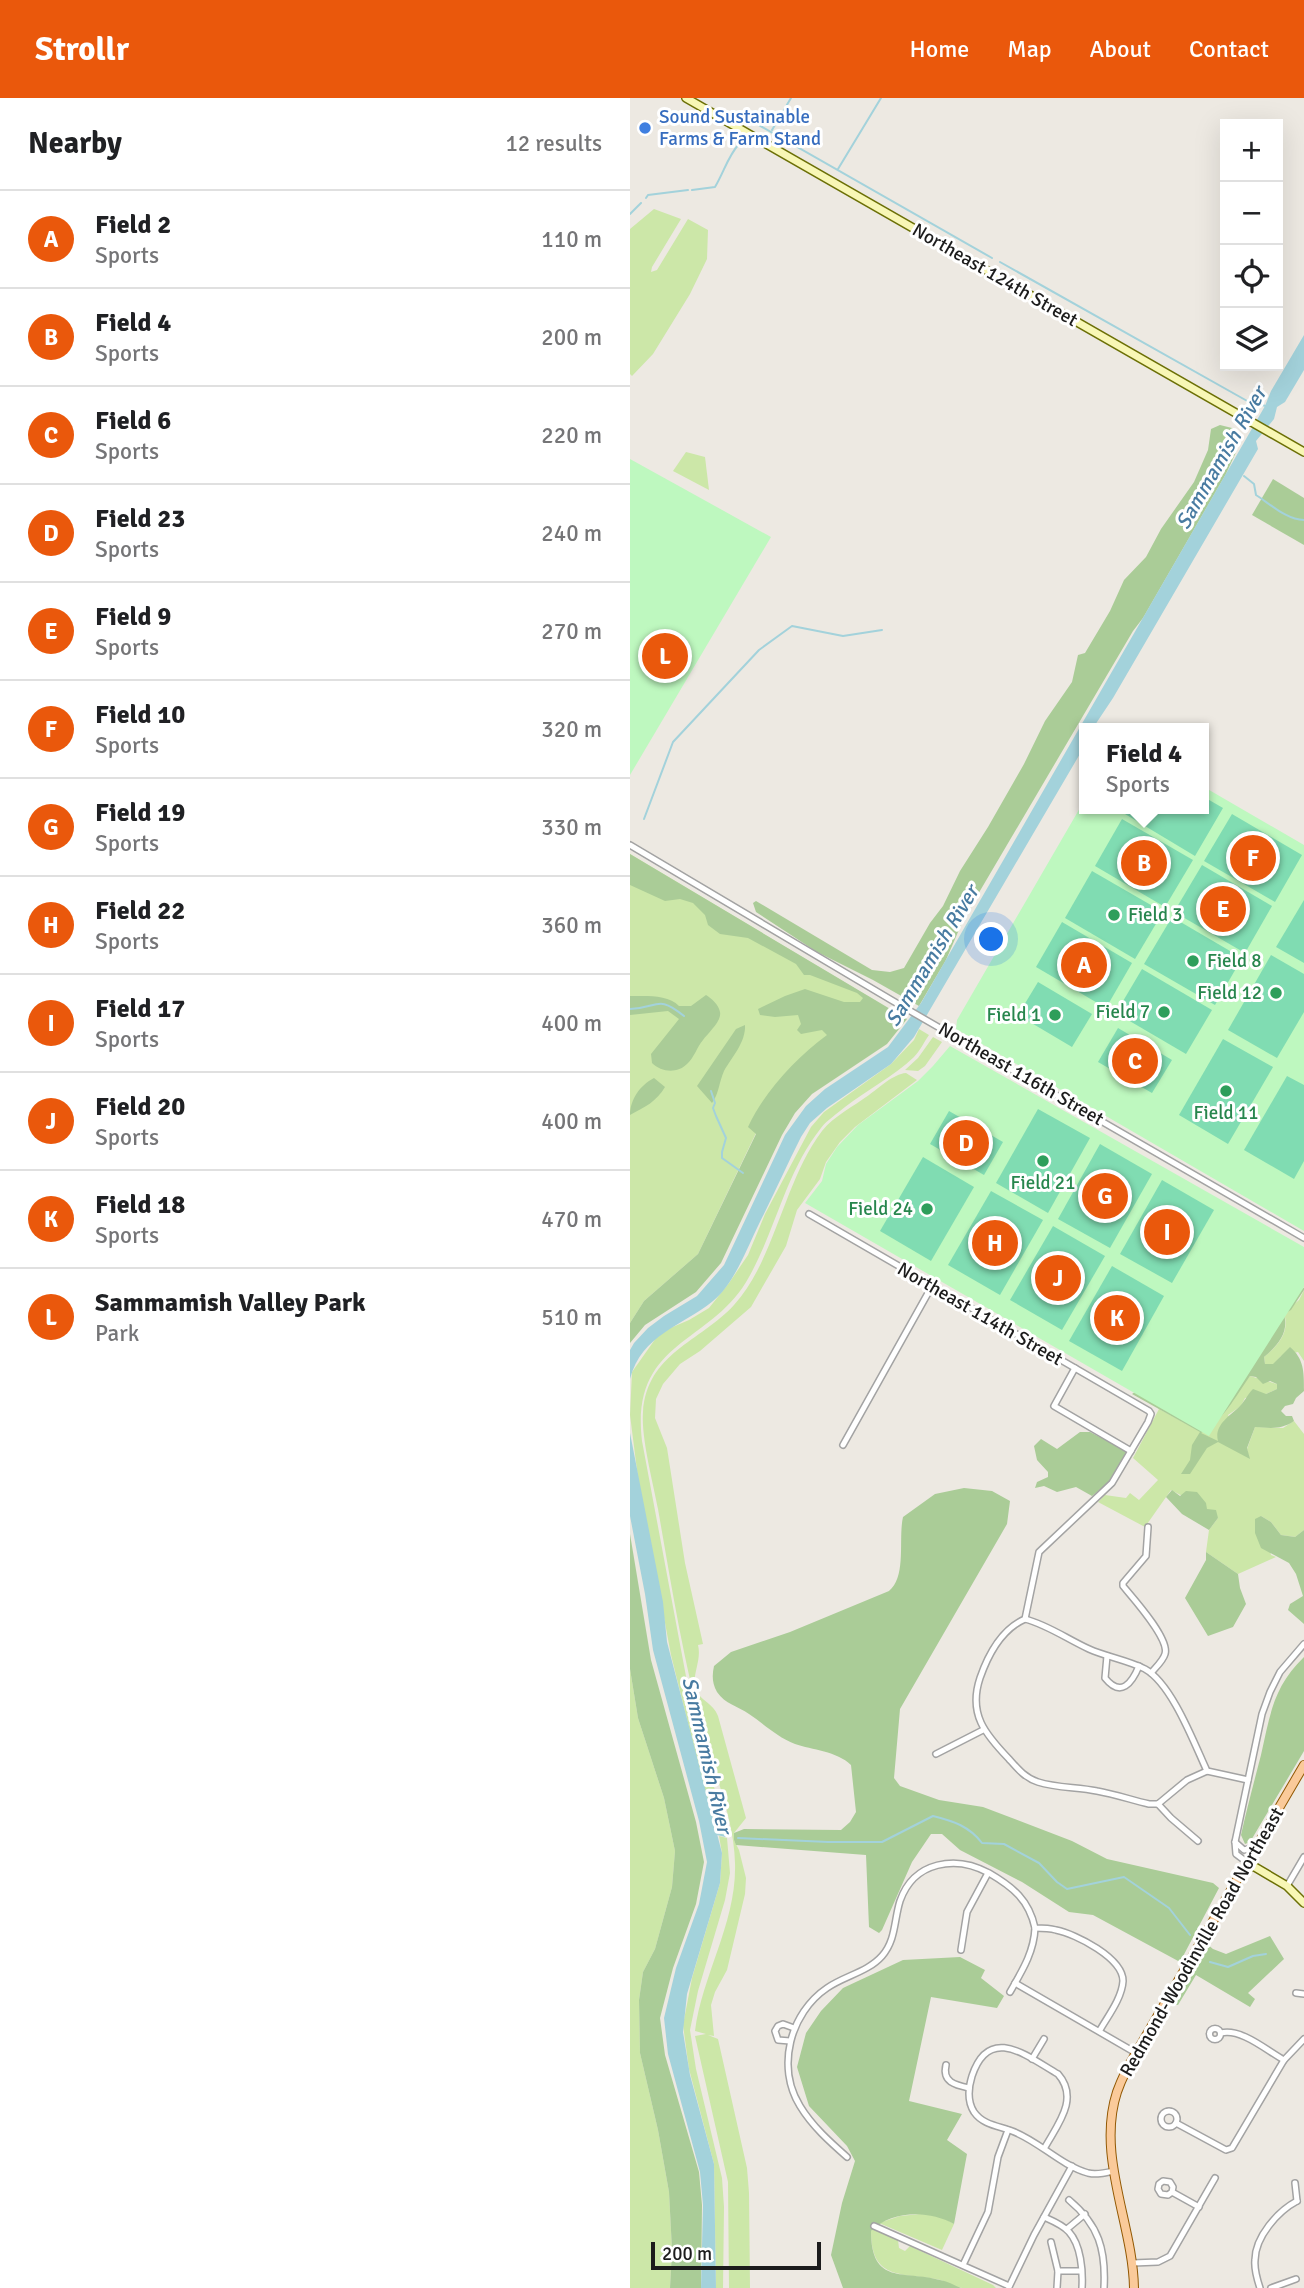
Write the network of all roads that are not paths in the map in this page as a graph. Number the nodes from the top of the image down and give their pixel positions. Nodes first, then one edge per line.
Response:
1 (685, 98) edge
2 (1304, 452) edge
3 (630, 845) edge
4 (809, 1214) dead end
5 (1304, 1238) edge
6 (932, 1286) junction
7 (1074, 1368) junction
8 (844, 1445) dead end
9 (1131, 1451) junction
10 (1148, 1527) dead end
11 (1024, 1619) junction
12 (1304, 1644) edge
13 (1107, 1656) junction
14 (1139, 1666) junction
15 (1151, 1673) junction
16 (983, 1730) junction
17 (936, 1754) dead end
18 (1304, 1765) edge
19 (1207, 1770) junction
20 (1248, 1780) junction
21 (1158, 1804) junction
22 (1198, 1841) dead end
23 (1234, 1842) junction
24 (1258, 1846) junction
25 (1304, 1857) edge
26 (1248, 1863) junction
27 (988, 1873) junction
28 (1287, 1886) junction
29 (1304, 1902) edge
30 (1035, 1928) junction
31 (961, 1950) dead end
32 (1015, 1983) junction
33 (1010, 1992) dead end
34 (1296, 1993) dead end
35 (1304, 1994) edge
36 (794, 2028) junction
37 (1100, 2031) junction
38 (1220, 2033) dead end
39 (1044, 2039) dead end
40 (1304, 2039) edge
41 (789, 2041) junction
42 (1136, 2053) junction
43 (1032, 2059) junction
44 (1284, 2060) junction
45 (946, 2065) dead end
46 (969, 2088) junction
47 (1176, 2123) dead end
48 (1008, 2130) junction
49 (1044, 2149) junction
50 (847, 2157) dead end
51 (1072, 2166) junction
52 (1114, 2171) junction
53 (1215, 2178) dead end
54 (1295, 2183) dead end
55 (1172, 2192) dead end
56 (1069, 2200) dead end
57 (1301, 2202) edge
58 (1199, 2207) junction
59 (1085, 2214) junction
60 (1044, 2217) junction
61 (874, 2226) dead end
62 (1067, 2229) junction
63 (1051, 2242) dead end
64 (1133, 2263) junction
65 (963, 2265) junction
66 (1058, 2271) junction
67 (1081, 2271) junction
68 (1296, 2280) dead end
69 (1009, 2287) edge
70 (1057, 2288) edge
71 (1082, 2288) edge
72 (1104, 2288) edge
73 (1134, 2288) edge
74 (1260, 2288) edge
75 (1271, 2288) edge

1 - 2 main road, Northeast 124th Street
3 - 5 street, Northeast 116th Street
4 - 6 street, Northeast 114th Street
6 - 7 street, Northeast 114th Street
6 - 8 street
7 - 9 street
7 - 9 street, Northeast 114th Street
9 - 11 street
10 - 15 street
11 - 13 street
11 - 16 street
12 - 20 street
13 - 14 street
13 - 14 street
14 - 15 street
15 - 19 street
16 - 17 street
16 - 21 street
18 - 24 main road, Redmond-Woodinville Road Northeast
19 - 20 street
19 - 21 street
20 - 23 street
21 - 22 street
23 - 24 street
23 - 26 street
24 - 26 main road, Redmond-Woodinville Road Northeast
25 - 28 street
26 - 28 main road
26 - 42 main road, Redmond-Woodinville Road Northeast
27 - 30 street
27 - 31 street
27 - 36 street
28 - 29 main road
30 - 32 street
30 - 37 street
32 - 33 street
32 - 37 street
34 - 35 street
36 - 41 street
36 - 41 street
37 - 42 street
38 - 44 street
39 - 43 street
40 - 44 street
41 - 50 street
42 - 52 main road, Redmond-Woodinville Road Northeast
43 - 46 street
43 - 49 street
44 - 47 street
45 - 46 street
46 - 48 street
48 - 49 street
48 - 65 street
49 - 51 street
51 - 52 street
51 - 60 street
52 - 64 main road, Redmond-Woodinville Road Northeast
53 - 58 street
54 - 57 street
55 - 58 street
56 - 59 street
57 - 74 street
58 - 64 street
59 - 62 street
59 - 72 street
60 - 62 street
60 - 69 street
61 - 65 street
62 - 67 street
63 - 66 street
64 - 73 main road, Redmond-Woodinville Road Northeast
65 - 69 street
66 - 67 street
66 - 70 street
67 - 71 street
68 - 75 street

